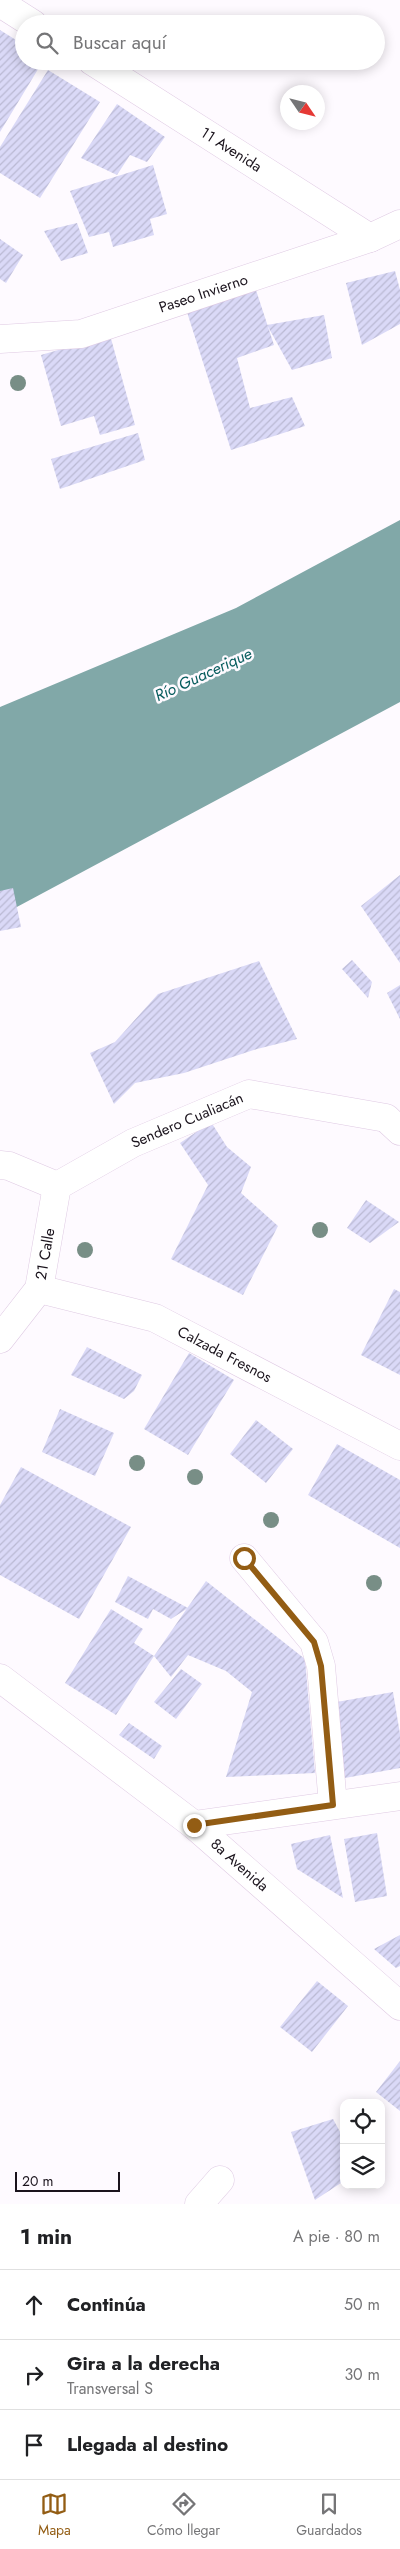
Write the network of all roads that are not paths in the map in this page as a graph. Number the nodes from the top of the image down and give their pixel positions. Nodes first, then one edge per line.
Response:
1 (0, 3) edge
2 (19, 15) edge
3 (106, 70) edge
4 (400, 224) edge
5 (370, 238) junction
6 (0, 339) edge
7 (393, 1124) edge
8 (0, 1165) edge
9 (57, 1186) junction
10 (39, 1289) junction
11 (0, 1339) edge
12 (400, 1446) edge
13 (244, 1558) dead end
14 (0, 1678) edge
15 (400, 1796) edge
16 (333, 1805) junction
17 (194, 1825) junction
18 (400, 2006) edge
19 (220, 2180) dead end
20 (199, 2204) edge

1 - 2 street
3 - 5 street, 11 Avenida
4 - 5 street, Paseo Invierno
5 - 6 street, Paseo Invierno
7 - 9 street, Sendero Cualiacán
8 - 9 street
9 - 10 street, 21 Calle
10 - 11 street, 21 Calle
10 - 12 street, Calzada Fresnos
13 - 16 street
14 - 17 street, 8a Avenida
15 - 16 street
16 - 17 street
17 - 18 street, 8a Avenida
19 - 20 street

